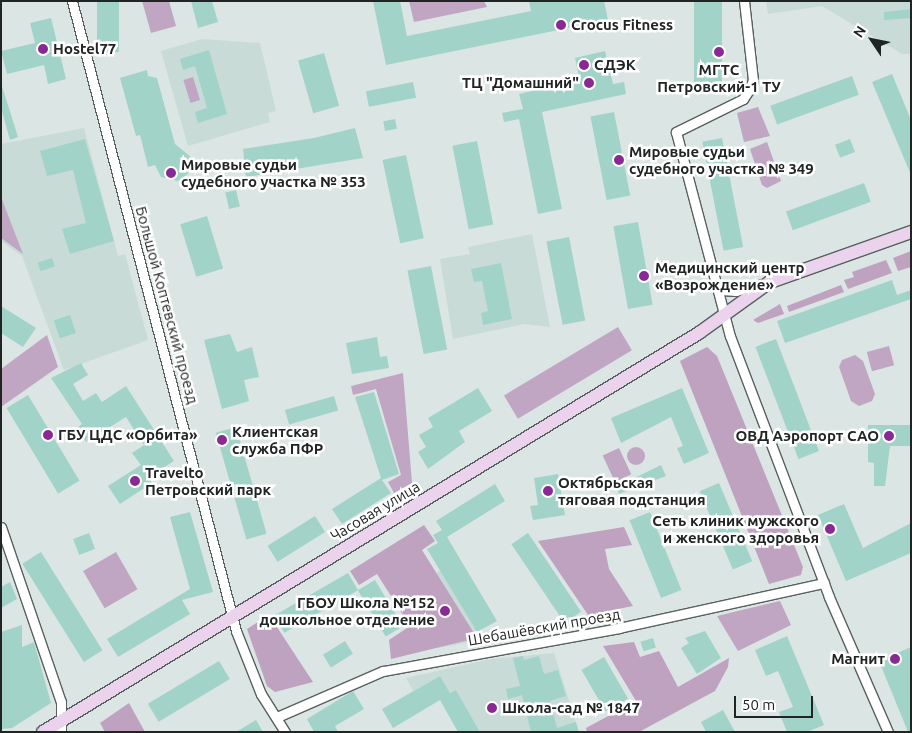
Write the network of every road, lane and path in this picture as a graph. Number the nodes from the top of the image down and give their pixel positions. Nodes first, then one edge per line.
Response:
1 (72, 1) edge
2 (744, 1) edge
3 (911, 232) edge
4 (713, 282) junction
5 (770, 282) junction
6 (724, 318) junction
7 (1, 527) edge
8 (824, 584) junction
9 (235, 615) junction
10 (277, 717) junction
11 (61, 726) edge
12 (43, 732) edge
13 (285, 732) edge
14 (888, 732) edge

1 - 9 street, Большой Коптевский проезд
2 - 4 street
3 - 5 street, Часовая улица
4 - 5 street
4 - 6 street
5 - 6 street, Часовая улица
6 - 8 street
6 - 9 street, Часовая улица
7 - 11 street
8 - 10 street, Шебашёвский проезд
8 - 14 street
9 - 10 street
9 - 11 street, Часовая улица
10 - 13 street
11 - 12 street, Часовая улица

